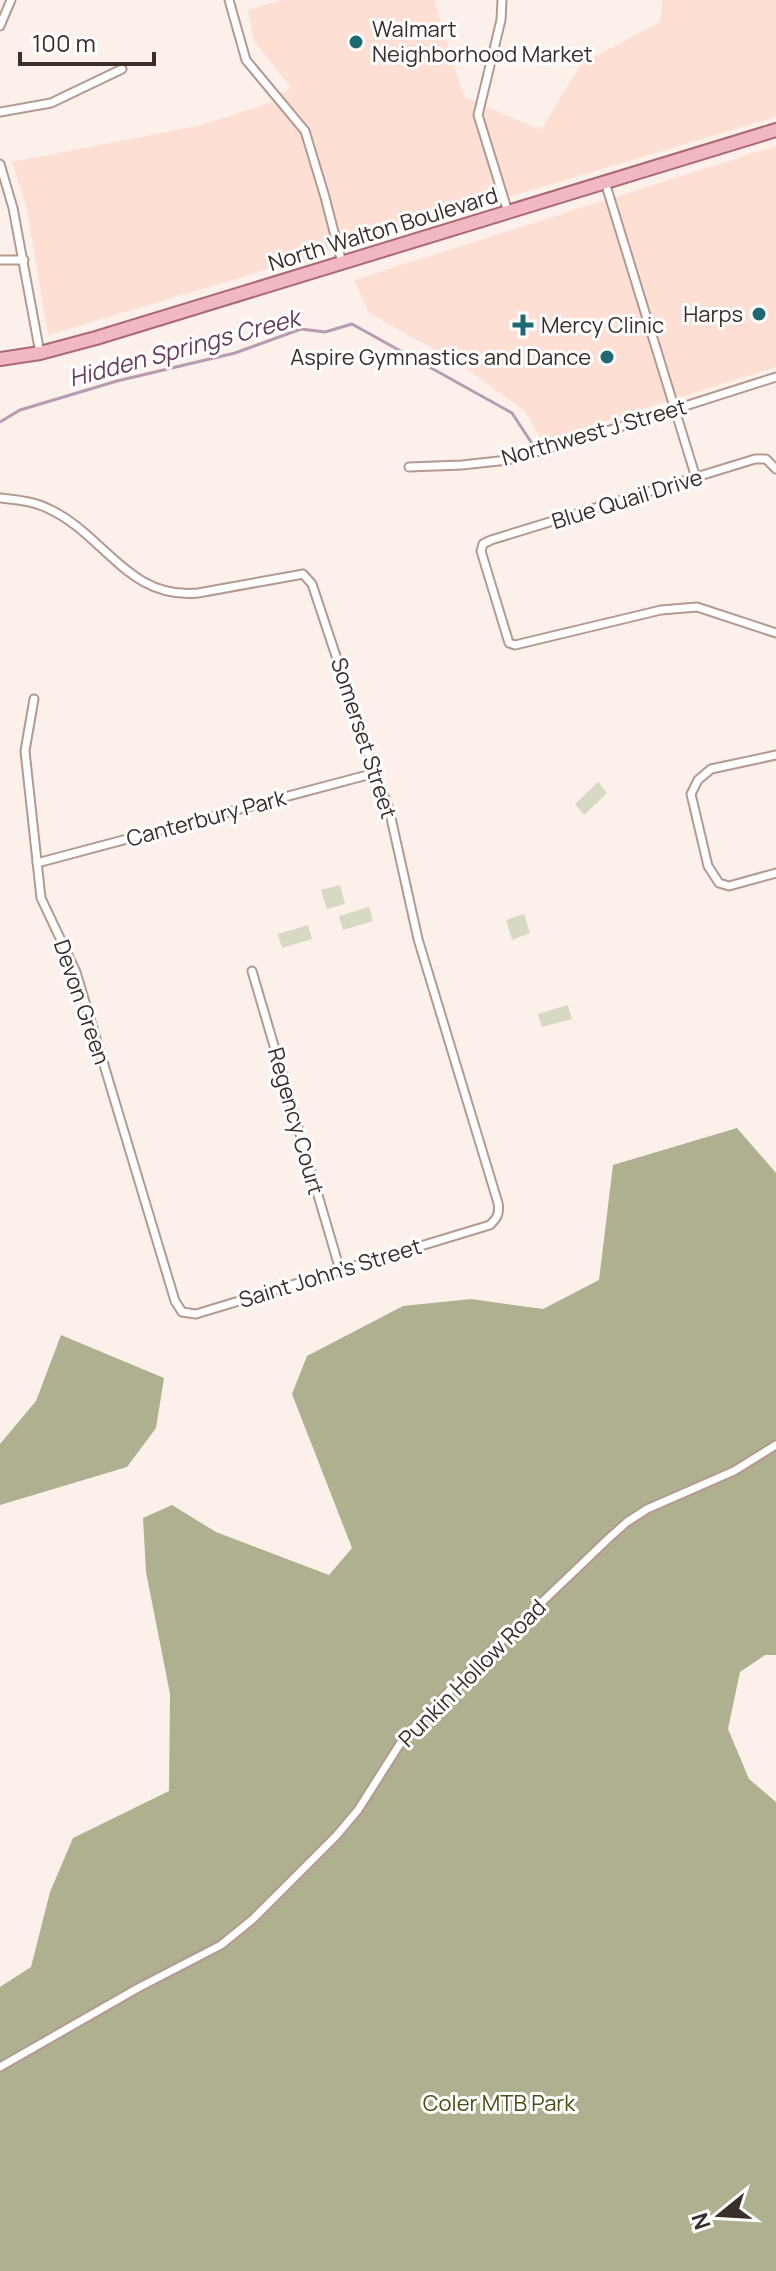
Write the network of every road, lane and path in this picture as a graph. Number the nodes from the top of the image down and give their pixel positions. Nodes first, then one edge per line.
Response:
1 (11, 0) edge
2 (229, 0) edge
3 (502, 0) edge
4 (0, 26) edge
5 (122, 69) dead end
6 (0, 112) edge
7 (776, 130) edge
8 (0, 164) edge
9 (605, 182) junction
10 (508, 212) junction
11 (0, 260) edge
12 (24, 260) junction
13 (342, 263) junction
14 (40, 353) junction
15 (0, 359) edge
16 (776, 377) edge
17 (675, 410) junction
18 (409, 467) dead end
19 (776, 468) edge
20 (696, 478) junction
21 (0, 498) edge
22 (776, 633) edge
23 (34, 699) dead end
24 (776, 755) edge
25 (375, 773) junction
26 (37, 863) junction
27 (776, 873) edge
28 (252, 971) dead end
29 (490, 1225) joint
30 (340, 1270) junction
31 (175, 1301) joint
32 (776, 1445) edge
33 (0, 2067) edge

1 - 4 street
2 - 13 street
3 - 10 street
5 - 6 street
7 - 9 main road, North Walton Boulevard
8 - 12 street
9 - 10 main road, North Walton Boulevard
9 - 17 street
10 - 13 main road, North Walton Boulevard
11 - 12 street
12 - 14 street
13 - 14 main road, North Walton Boulevard
14 - 15 main road, North Walton Boulevard
16 - 17 street, Northwest J Street
17 - 18 street, Northwest J Street
17 - 20 street
19 - 20 street, Blue Quail Drive
20 - 22 street, Blue Quail Drive
21 - 25 street, Somerset Street
23 - 26 street, Devon Green
24 - 27 street
25 - 26 street, Canterbury Park
25 - 29 street, Somerset Street
26 - 31 street, Devon Green
28 - 30 street, Regency Court
29 - 30 street, Saint John's Street
30 - 31 street, Saint John's Street
32 - 33 street, Punkin Hollow Road

